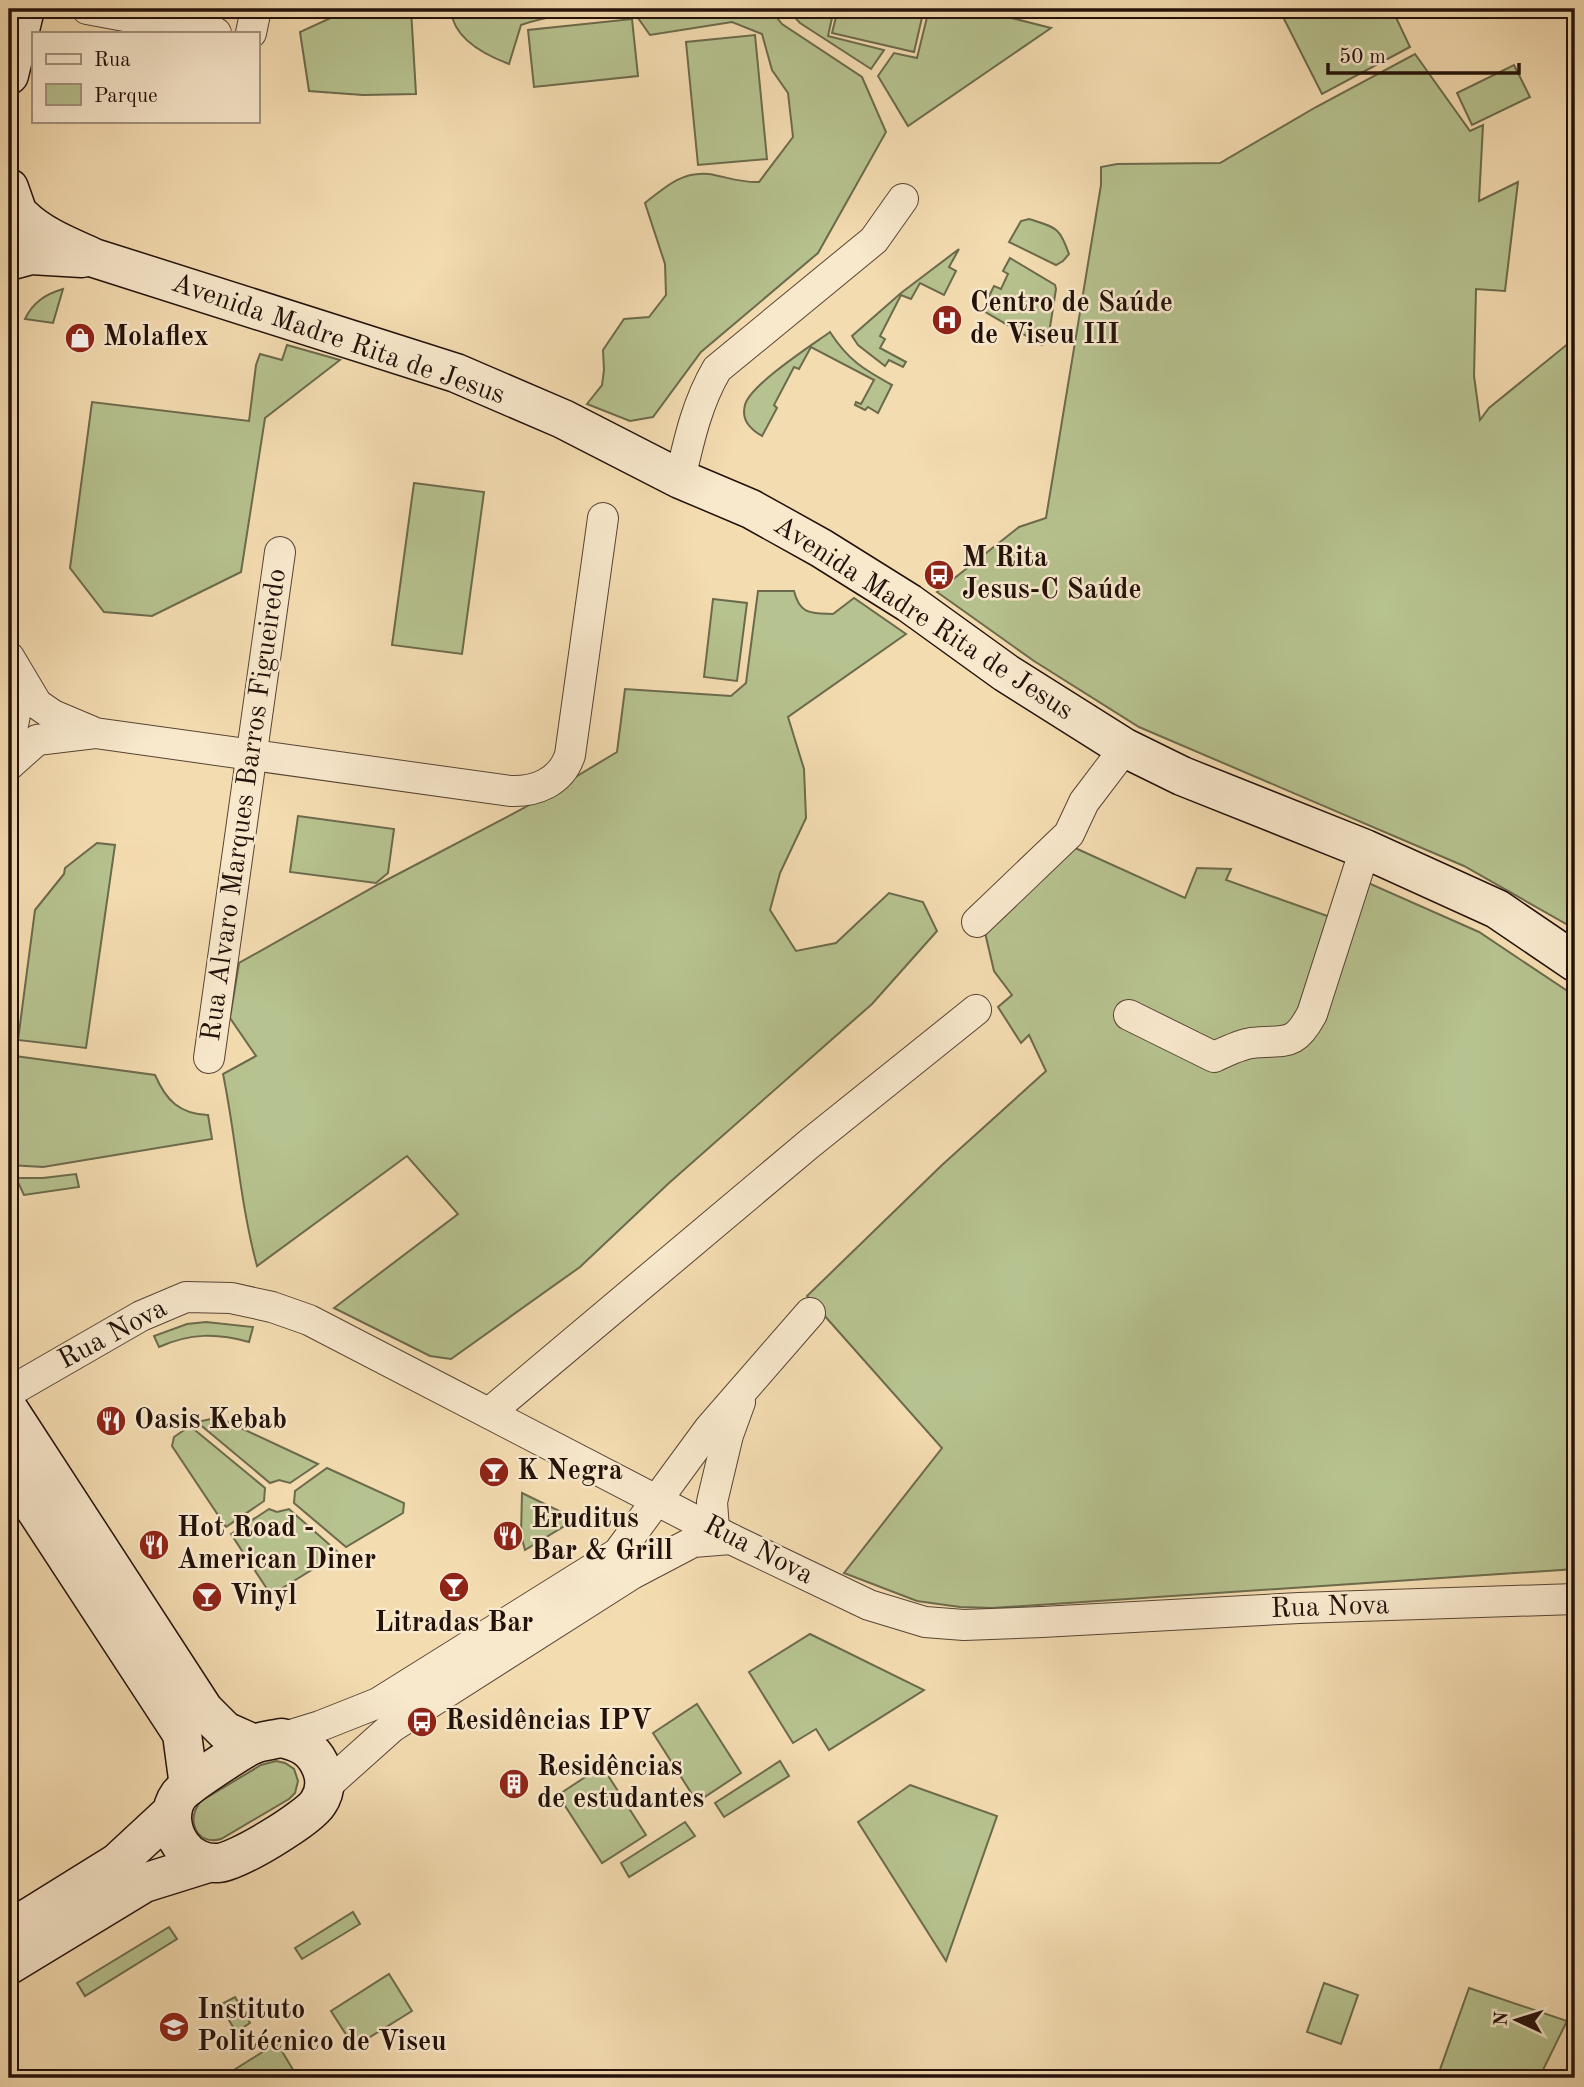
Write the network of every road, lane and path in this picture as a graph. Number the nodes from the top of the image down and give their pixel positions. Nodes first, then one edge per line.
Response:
1 (25, 9) edge
2 (87, 9) edge
3 (256, 9) edge
4 (211, 32) edge
5 (251, 32) edge
6 (9, 75) edge
7 (903, 199) dead end
8 (14, 204) edge
9 (94, 258) junction
10 (9, 261) edge
11 (680, 479) junction
12 (603, 518) dead end
13 (280, 552) dead end
14 (9, 659) edge
15 (95, 733) junction
16 (9, 746) edge
17 (1125, 748) junction
18 (252, 754) junction
19 (9, 765) edge
20 (1365, 849) junction
21 (977, 922) dead end
22 (1575, 962) edge
23 (976, 1010) dead end
24 (1129, 1016) dead end
25 (209, 1058) dead end
26 (810, 1313) dead end
27 (747, 1386) junction
28 (9, 1392) edge
29 (9, 1410) edge
30 (489, 1412) junction
31 (9, 1469) edge
32 (659, 1500) junction
33 (723, 1534) junction
34 (1575, 1600) edge
35 (267, 1741) junction
36 (325, 1787) junction
37 (180, 1799) junction
38 (208, 1863) junction
39 (9, 1930) edge
40 (9, 1965) edge

1 - 6 street
2 - 4 street
3 - 5 street
7 - 11 street
8 - 9 street, Avenida Madre Rita de Jesus
8 - 10 street
9 - 10 street, Avenida Madre Rita de Jesus
9 - 11 street, Avenida Madre Rita de Jesus
11 - 17 street, Avenida Madre Rita de Jesus
12 - 18 street
13 - 18 street, Rua Alvaro Marques Barros Figueiredo
14 - 15 street
14 - 16 street
15 - 18 street
15 - 19 street
17 - 20 street, Avenida Madre Rita de Jesus
17 - 21 street
18 - 25 street, Rua Alvaro Marques Barros Figueiredo
20 - 22 street, Avenida Madre Rita de Jesus
20 - 24 street
23 - 30 street
26 - 27 street
27 - 32 street
27 - 33 street
28 - 30 street, Rua Nova
29 - 35 street
30 - 32 street, Rua Nova
31 - 37 street
32 - 33 street, Rua Nova
32 - 35 street
33 - 34 street, Rua Nova
33 - 36 street
35 - 36 street
35 - 37 street
36 - 38 street
37 - 38 street
37 - 39 street
38 - 40 street

